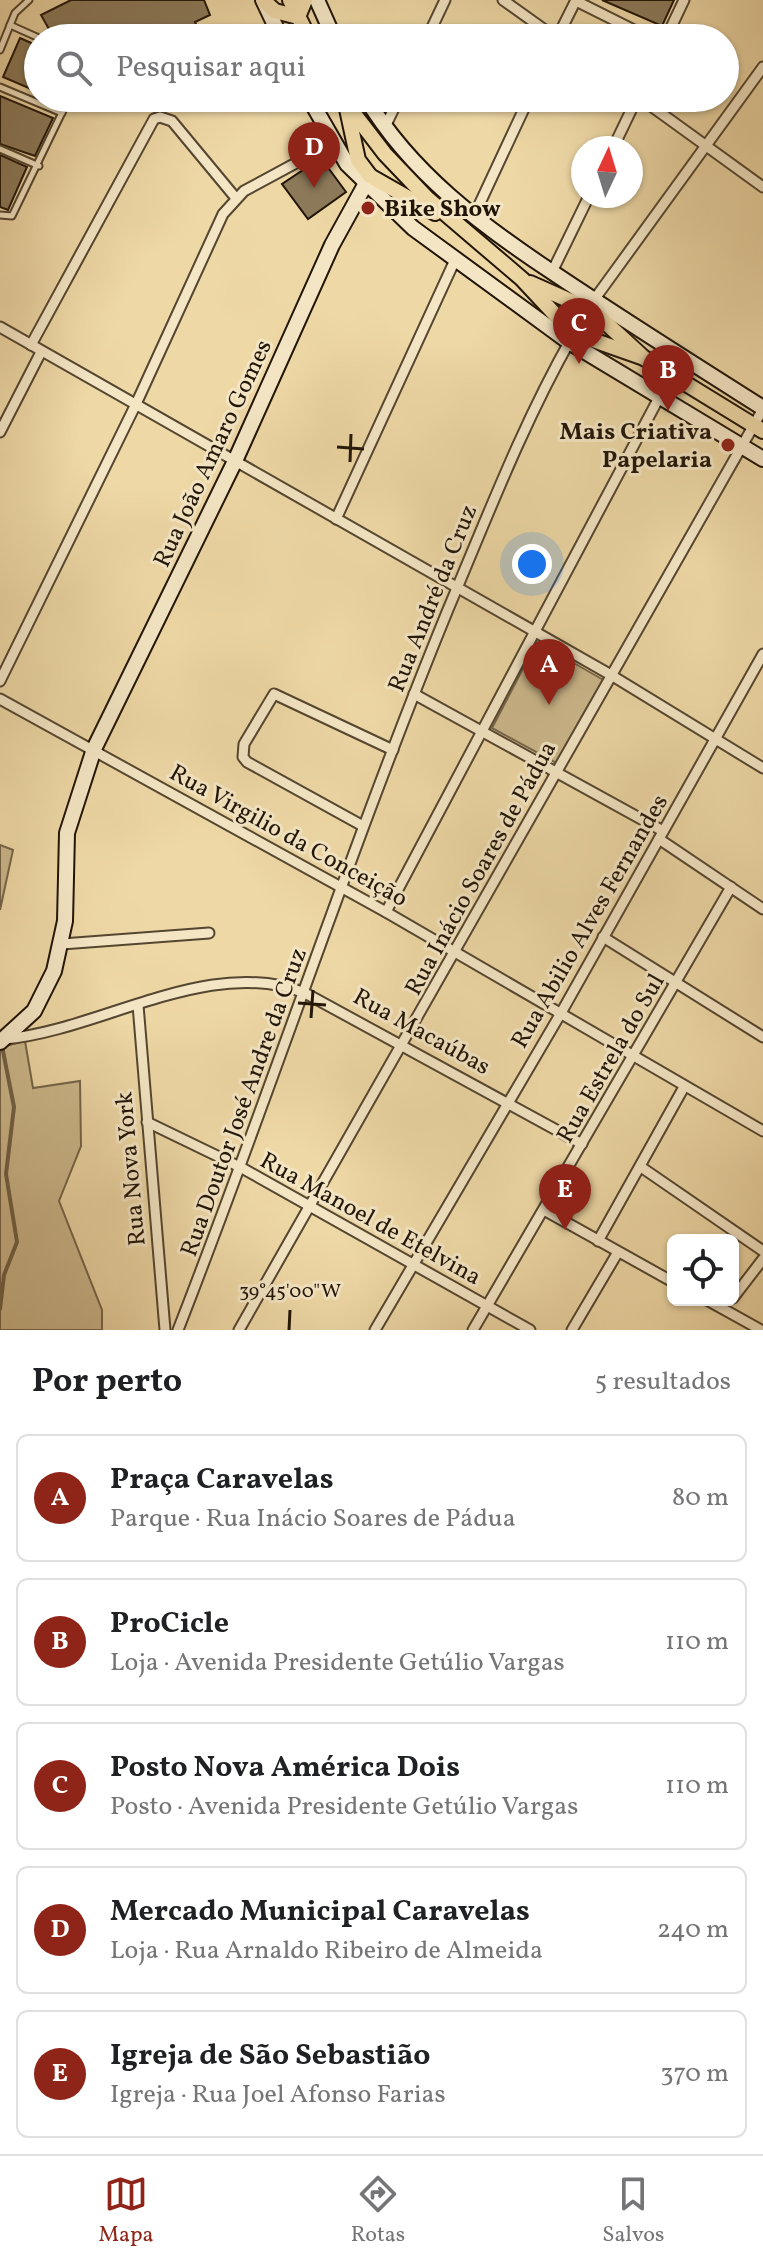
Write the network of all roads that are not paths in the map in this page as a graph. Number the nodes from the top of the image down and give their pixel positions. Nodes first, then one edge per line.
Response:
1 (29, 0) edge
2 (290, 0) edge
3 (305, 0) edge
4 (317, 0) edge
5 (445, 0) edge
6 (503, 0) edge
7 (684, 0) edge
8 (264, 1) edge
9 (576, 1) edge
10 (298, 17) junction
11 (275, 24) edge
12 (302, 24) edge
13 (328, 24) edge
14 (434, 24) edge
15 (536, 24) edge
16 (564, 24) edge
17 (622, 24) edge
18 (673, 24) edge
19 (10, 25) junction
20 (24, 31) edge
21 (0, 50) edge
22 (763, 67) edge
23 (0, 87) edge
24 (24, 97) edge
25 (739, 99) edge
26 (316, 112) edge
27 (346, 112) edge
28 (352, 112) edge
29 (375, 112) edge
30 (392, 112) edge
31 (522, 112) edge
32 (632, 112) edge
33 (658, 112) edge
34 (729, 112) edge
35 (62, 113) edge
36 (385, 127) junction
37 (619, 136) edge
38 (333, 143) junction
39 (377, 143) junction
40 (704, 145) junction
41 (0, 149) edge
42 (358, 160) junction
43 (39, 166) junction
44 (403, 173) junction
45 (368, 180) junction
46 (763, 187) edge
47 (388, 188) junction
48 (235, 197) junction
49 (583, 208) edge
50 (0, 215) edge
51 (473, 218) junction
52 (449, 221) junction
53 (455, 260) junction
54 (552, 272) junction
55 (522, 279) junction
56 (585, 304) junction
57 (600, 318) junction
58 (560, 319) junction
59 (0, 327) edge
60 (572, 337) junction
61 (590, 339) junction
62 (31, 345) junction
63 (41, 352) junction
64 (644, 358) junction
65 (671, 375) junction
66 (659, 396) junction
67 (136, 404) junction
68 (763, 408) edge
69 (758, 428) edge
70 (0, 432) edge
71 (741, 446) junction
72 (763, 459) edge
73 (235, 461) junction
74 (336, 519) junction
75 (458, 587) junction
76 (533, 631) junction
77 (763, 654) edge
78 (611, 675) junction
79 (0, 681) edge
80 (414, 694) junction
81 (0, 699) edge
82 (482, 731) junction
83 (717, 737) junction
84 (94, 749) junction
85 (393, 750) junction
86 (763, 768) edge
87 (557, 772) junction
88 (363, 826) junction
89 (661, 835) junction
90 (731, 887) junction
91 (343, 888) junction
92 (763, 909) edge
93 (386, 912) junction
94 (209, 933) dead end
95 (603, 937) junction
96 (62, 944) junction
97 (456, 952) junction
98 (676, 983) junction
99 (305, 993) junction
100 (138, 1005) junction
101 (561, 1013) junction
102 (763, 1037) edge
103 (1, 1040) edge
104 (402, 1046) junction
105 (634, 1057) junction
106 (684, 1087) junction
107 (508, 1103) junction
108 (147, 1122) junction
109 (763, 1131) edge
110 (582, 1144) junction
111 (641, 1167) junction
112 (242, 1168) junction
113 (312, 1207) junction
114 (544, 1210) junction
115 (598, 1241) junction
116 (763, 1251) edge
117 (618, 1252) junction
118 (763, 1259) edge
119 (412, 1265) junction
120 (667, 1279) edge
121 (739, 1290) edge
122 (487, 1306) junction
123 (718, 1306) edge
124 (726, 1306) edge
125 (724, 1309) junction
126 (165, 1330) edge
127 (178, 1330) edge
128 (239, 1330) edge
129 (375, 1330) edge
130 (473, 1330) edge
131 (530, 1330) edge
132 (572, 1330) edge
133 (761, 1330) edge

1 - 19 lane
2 - 10 main road
3 - 10 main road
4 - 13 street
5 - 14 street
6 - 15 street
7 - 18 street
8 - 10 main road
8 - 11 street
9 - 16 street
9 - 17 street
10 - 12 main road
19 - 20 lane
19 - 21 lane
22 - 25 street
23 - 24 lane
26 - 38 street
27 - 42 main road
28 - 39 main road
29 - 36 street
30 - 36 street
31 - 51 street
32 - 37 street
33 - 40 street
34 - 40 street
35 - 43 lane
36 - 51 street
38 - 45 street
38 - 48 street
39 - 42 main road
39 - 44 main road
40 - 46 street
40 - 56 street
41 - 43 lane
42 - 45 main road
43 - 50 lane
44 - 47 main road
44 - 52 main road
45 - 47 main road
45 - 53 street
45 - 73 street, Rua João Amaro Gomes
47 - 52 main road
48 - 62 street
48 - 67 street
49 - 54 street
51 - 54 street
52 - 55 main road
53 - 60 street
53 - 74 street
54 - 56 street
55 - 56 main road
55 - 58 main road
56 - 57 main road
56 - 58 main road
56 - 68 street
57 - 61 main road
57 - 64 main road
58 - 60 main road
59 - 62 street
60 - 61 main road
60 - 66 street
60 - 75 street, Rua André da Cruz
61 - 64 main road
62 - 63 street
63 - 67 street
63 - 70 street
64 - 65 main road
65 - 66 street
65 - 69 main road
66 - 71 street
66 - 76 street
67 - 73 street
67 - 79 street
68 - 69 street, Rua Inácio Soares de Pádua
69 - 71 street, Rua Inácio Soares de Pádua
71 - 72 street
71 - 78 street, Rua Inácio Soares de Pádua
73 - 74 street
73 - 84 street, Rua João Amaro Gomes
74 - 75 street
75 - 76 street
75 - 80 street, Rua André da Cruz
76 - 78 street
76 - 82 street
77 - 83 street, Rua Abilio Alves Fernandes
78 - 83 street
78 - 87 street, Rua Inácio Soares de Pádua
80 - 82 street
80 - 85 street, Rua André da Cruz
81 - 84 street, Rua Virgilio da Conceição
82 - 87 street
82 - 93 street
83 - 86 street
83 - 89 street, Rua Abilio Alves Fernandes
84 - 91 street, Rua Virgilio da Conceição
84 - 96 street, Rua João Amaro Gomes
85 - 88 street, Rua André da Cruz
85 - 88 street
87 - 89 street
87 - 97 street, Rua Inácio Soares de Pádua
88 - 91 street, Rua André da Cruz
89 - 90 street
89 - 95 street, Rua Abilio Alves Fernandes
90 - 92 street
90 - 98 street, Rua Estrela do Sul
91 - 93 street, Rua Virgilio da Conceição
91 - 99 street, Rua Doutor José Andre da Cruz
93 - 97 street, Rua Virgilio da Conceição
94 - 96 street
95 - 98 street
95 - 101 street, Rua Abilio Alves Fernandes
96 - 103 street, Rua João Amaro Gomes
97 - 101 street, Rua Virgilio da Conceição
97 - 104 street, Rua Inácio Soares de Pádua
98 - 102 street
98 - 105 street, Rua Estrela do Sul
99 - 100 street, Rua Macaúbas
99 - 104 street, Rua Macaúbas
99 - 112 street, Rua Doutor José Andre da Cruz
100 - 103 street, Rua Macaúbas
100 - 108 street, Rua Nova York
101 - 105 street, Rua Virgilio da Conceição
101 - 107 street, Rua Abilio Alves Fernandes
104 - 107 street, Rua Macaúbas
104 - 113 street, Rua Inácio Soares de Pádua
105 - 106 street, Rua Virgilio da Conceição
105 - 110 street, Rua Estrela do Sul
106 - 109 street, Rua Virgilio da Conceição
106 - 111 street
107 - 110 street, Rua Macaúbas
107 - 119 street, Rua Abilio Alves Fernandes
108 - 112 street, Rua Manoel de Etelvina
108 - 126 street, Rua Nova York
110 - 114 street, Rua Estrela do Sul
111 - 115 street
111 - 116 street
112 - 113 street, Rua Manoel de Etelvina
112 - 127 street, Rua Doutor José Andre da Cruz
113 - 119 street, Rua Manoel de Etelvina
113 - 128 street, Rua Inácio Soares de Pádua
114 - 115 street
114 - 122 street, Rua Estrela do Sul
115 - 117 street
117 - 120 street
117 - 132 street
118 - 121 street
119 - 122 street, Rua Manoel de Etelvina
119 - 129 street, Rua Abilio Alves Fernandes
122 - 130 street, Rua Estrela do Sul
122 - 131 street, Rua Manoel de Etelvina
123 - 125 street
124 - 125 street
125 - 133 street

